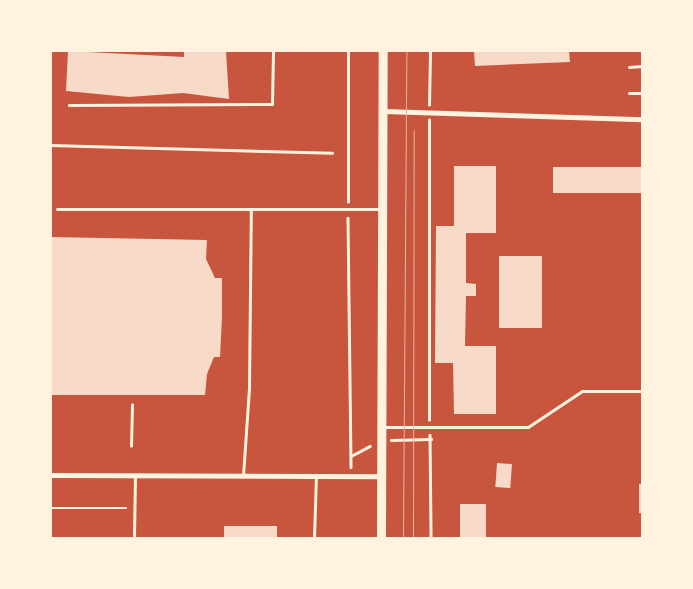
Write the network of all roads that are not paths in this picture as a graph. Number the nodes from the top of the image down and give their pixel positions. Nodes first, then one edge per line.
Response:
1 (383, 51) edge
2 (629, 93) dead end
3 (642, 93) edge
4 (383, 111) junction
5 (642, 120) edge
6 (57, 209) dead end
7 (251, 209) junction
8 (382, 209) junction
9 (642, 391) edge
10 (381, 427) junction
11 (136, 474) junction
12 (51, 475) edge
13 (243, 476) junction
14 (316, 476) junction
15 (381, 476) junction
16 (134, 538) edge
17 (314, 538) edge
18 (381, 538) edge

1 - 4 main road
2 - 3 lane
4 - 5 street
4 - 8 main road
6 - 7 lane
7 - 8 lane
7 - 13 lane
8 - 10 main road
9 - 10 lane
10 - 15 main road
11 - 12 street
11 - 13 street
11 - 16 lane
13 - 14 street
14 - 15 street
14 - 17 lane
15 - 18 main road

